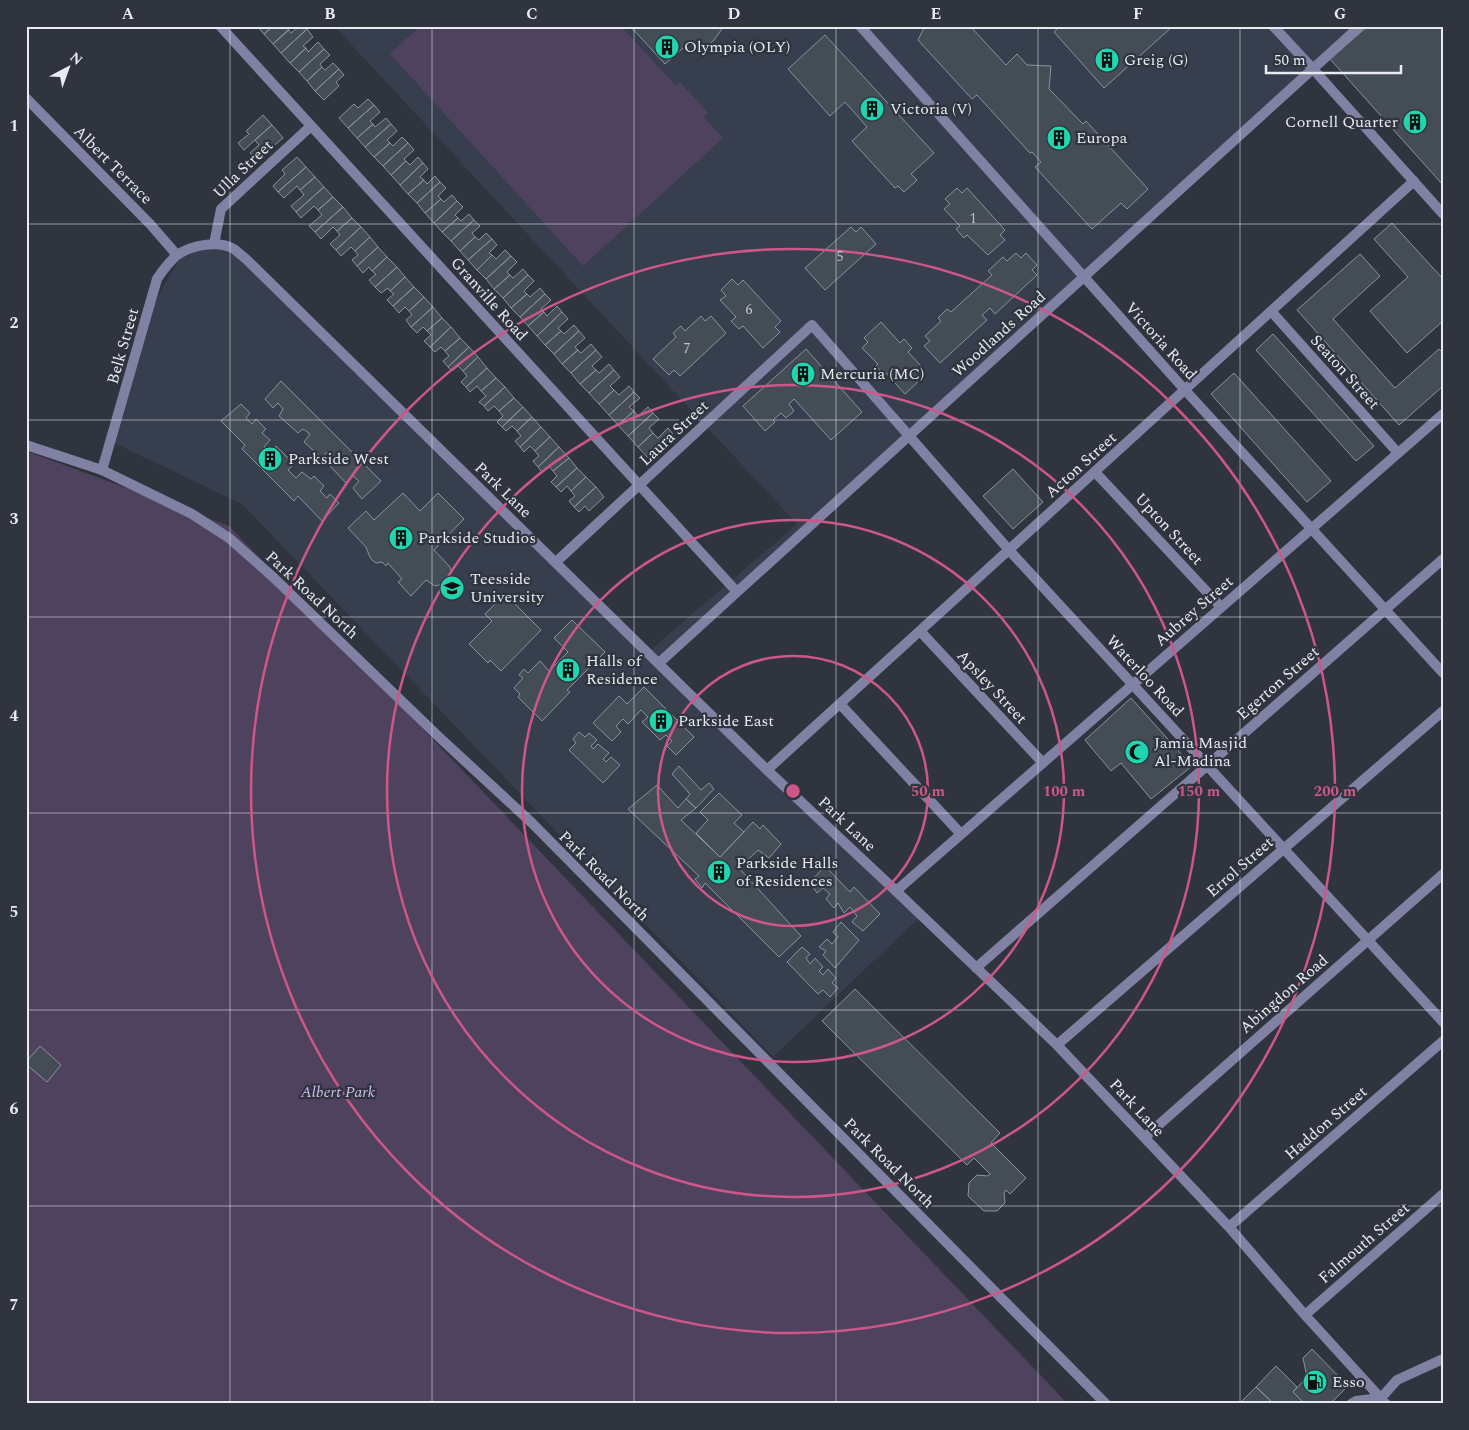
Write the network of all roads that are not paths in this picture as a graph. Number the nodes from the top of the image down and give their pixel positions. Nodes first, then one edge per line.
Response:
1 (220, 26) edge
2 (860, 26) edge
3 (1273, 26) edge
4 (1360, 26) edge
5 (1313, 69) junction
6 (26, 98) edge
7 (310, 126) junction
8 (1414, 181) junction
9 (1443, 214) edge
10 (214, 244) junction
11 (195, 247) joint
12 (177, 256) junction
13 (1084, 277) junction
14 (1271, 311) junction
15 (812, 325) joint
16 (1184, 390) junction
17 (1443, 414) edge
18 (908, 437) junction
19 (26, 445) edge
20 (1398, 453) junction
21 (102, 470) junction
22 (1095, 472) junction
23 (639, 485) junction
24 (1311, 529) junction
25 (1009, 550) junction
26 (1443, 559) edge
27 (556, 562) junction
28 (737, 592) junction
29 (1221, 607) junction
30 (1385, 610) junction
31 (920, 631) junction
32 (659, 663) junction
33 (1443, 673) edge
34 (1132, 685) junction
35 (840, 704) junction
36 (1443, 711) edge
37 (1043, 763) junction
38 (1207, 766) junction
39 (767, 770) junction
40 (961, 834) junction
41 (1283, 849) junction
42 (1443, 874) edge
43 (896, 891) junction
44 (1368, 940) junction
45 (976, 968) junction
46 (1443, 1022) edge
47 (1443, 1042) edge
48 (1057, 1045) junction
49 (1144, 1137) junction
50 (1443, 1194) edge
51 (1229, 1227) junction
52 (1306, 1315) junction
53 (1443, 1359) edge
54 (1383, 1401) edge
55 (1106, 1404) edge
56 (1351, 1404) edge

1 - 7 street, Granville Road
2 - 13 street, Victoria Road
3 - 5 street
4 - 5 street, Woodlands Road
5 - 8 street
5 - 13 street, Woodlands Road
6 - 12 street, Albert Terrace
7 - 10 street, Ulla Street
7 - 23 street, Granville Road
8 - 9 street
8 - 14 street, Acton Street
10 - 11 street, Park Lane
10 - 27 street, Park Lane
11 - 12 street, Belk Street
12 - 21 street, Belk Street
13 - 16 street, Victoria Road
13 - 18 street, Woodlands Road
14 - 16 street, Acton Street
14 - 20 street, Seaton Street
15 - 18 street, Waterloo Road
15 - 23 street, Laura Street
16 - 22 street, Acton Street
16 - 24 street, Victoria Road
17 - 20 street, Aubrey Street
18 - 25 street, Waterloo Road
18 - 28 street, Woodlands Road
19 - 21 street, Park Road North
20 - 24 street, Aubrey Street
21 - 55 street, Park Road North
22 - 25 street, Acton Street
22 - 29 street, Upton Street
23 - 27 street, Laura Street
23 - 28 street, Granville Road
24 - 29 street, Aubrey Street
24 - 30 street, Victoria Road
25 - 31 street, Acton Street
25 - 34 street, Waterloo Road
26 - 30 street, Egerton Street
27 - 32 street, Park Lane
28 - 32 street, Woodlands Road
29 - 34 street, Aubrey Street
30 - 33 street, Victoria Road
30 - 38 street, Egerton Street
31 - 35 street, Acton Street
31 - 37 street, Apsley Street
32 - 39 street, Park Lane
34 - 37 street, Aubrey Street
34 - 38 street, Waterloo Road
35 - 39 street, Acton Street
35 - 40 street
36 - 41 street, Errol Street
37 - 40 street, Aubrey Street
38 - 41 street, Waterloo Road
38 - 45 street, Egerton Street
39 - 43 street, Park Lane
40 - 43 street, Aubrey Street
41 - 44 street, Waterloo Road
41 - 48 street, Errol Street
42 - 44 street, Abingdon Road
43 - 45 street, Park Lane
44 - 46 street, Waterloo Road
44 - 49 street, Abingdon Road
45 - 48 street, Park Lane
47 - 51 street, Haddon Street
48 - 49 street, Park Lane
49 - 51 street, Park Lane
50 - 52 street, Falmouth Street
51 - 52 street, Park Lane
52 - 54 street, Park Lane
53 - 54 street
54 - 56 street

